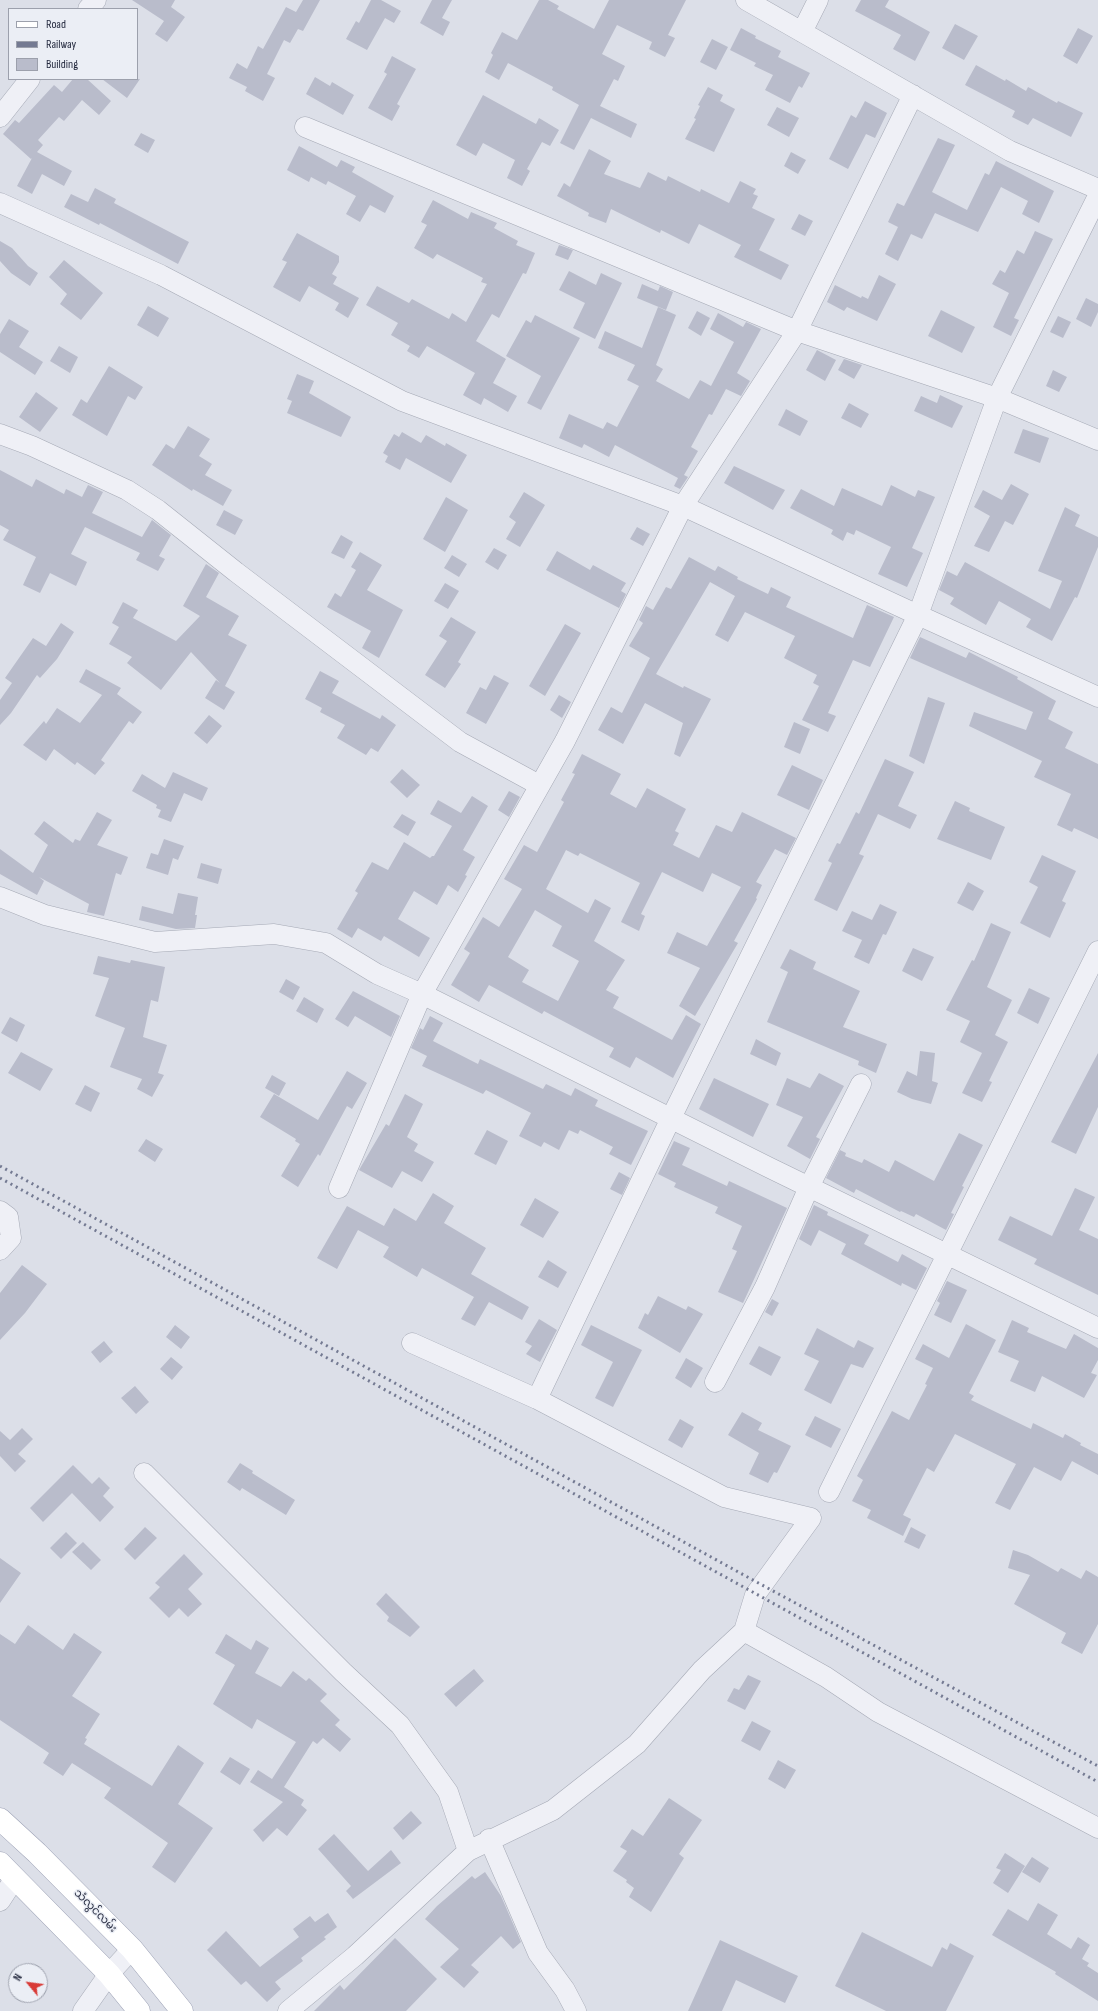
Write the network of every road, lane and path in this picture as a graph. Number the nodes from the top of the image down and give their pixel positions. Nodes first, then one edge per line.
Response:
1 (96, 0) edge
2 (746, 0) edge
3 (818, 0) edge
4 (89, 8) edge
5 (802, 32) junction
6 (29, 80) edge
7 (913, 95) junction
8 (0, 117) edge
9 (305, 127) dead end
10 (1098, 189) edge
11 (1098, 196) edge
12 (0, 203) edge
13 (797, 331) junction
14 (997, 398) junction
15 (0, 434) edge
16 (1098, 440) edge
17 (683, 506) junction
18 (918, 615) junction
19 (1098, 697) edge
20 (539, 785) junction
21 (0, 896) edge
22 (1098, 951) edge
23 (422, 994) junction
24 (861, 1084) dead end
25 (671, 1118) junction
26 (809, 1187) junction
27 (339, 1188) dead end
28 (0, 1211) edge
29 (0, 1250) edge
30 (947, 1254) junction
31 (1098, 1328) edge
32 (412, 1343) dead end
33 (715, 1382) dead end
34 (537, 1399) junction
35 (144, 1472) dead end
36 (829, 1492) dead end
37 (744, 1631) junction
38 (0, 1819) edge
39 (1098, 1828) edge
40 (489, 1839) junction
41 (468, 1851) junction
42 (37, 1853) junction
43 (7, 1871) edge
44 (0, 1901) edge
45 (132, 1949) junction
46 (109, 1974) junction
47 (83, 2011) edge
48 (139, 2011) edge
49 (182, 2011) edge
50 (288, 2011) edge
51 (576, 2011) edge

1 - 4 street
2 - 5 street
3 - 5 street
5 - 7 street
6 - 8 street
7 - 10 street
7 - 13 street
9 - 13 street
11 - 14 street
12 - 17 street
13 - 14 street
13 - 17 street
14 - 16 street
14 - 18 street
15 - 20 street
17 - 18 street
17 - 20 street
18 - 19 street
18 - 25 street
20 - 23 street
21 - 23 street
22 - 30 street
23 - 25 street
23 - 27 street
24 - 26 street
25 - 26 street
25 - 34 street
26 - 30 street
26 - 33 street
28 - 29 street
30 - 31 street
30 - 36 street
32 - 34 street
34 - 37 street
35 - 41 street
37 - 39 street
37 - 40 street
38 - 42 main road, သံလွင်လမ်း
40 - 41 street
40 - 51 street
41 - 50 street
42 - 43 main road
42 - 45 main road, သံလွင်လမ်း
43 - 44 street
43 - 46 main road
45 - 46 street
45 - 49 main road, သံလွင်လမ်း
46 - 47 street
46 - 48 main road

